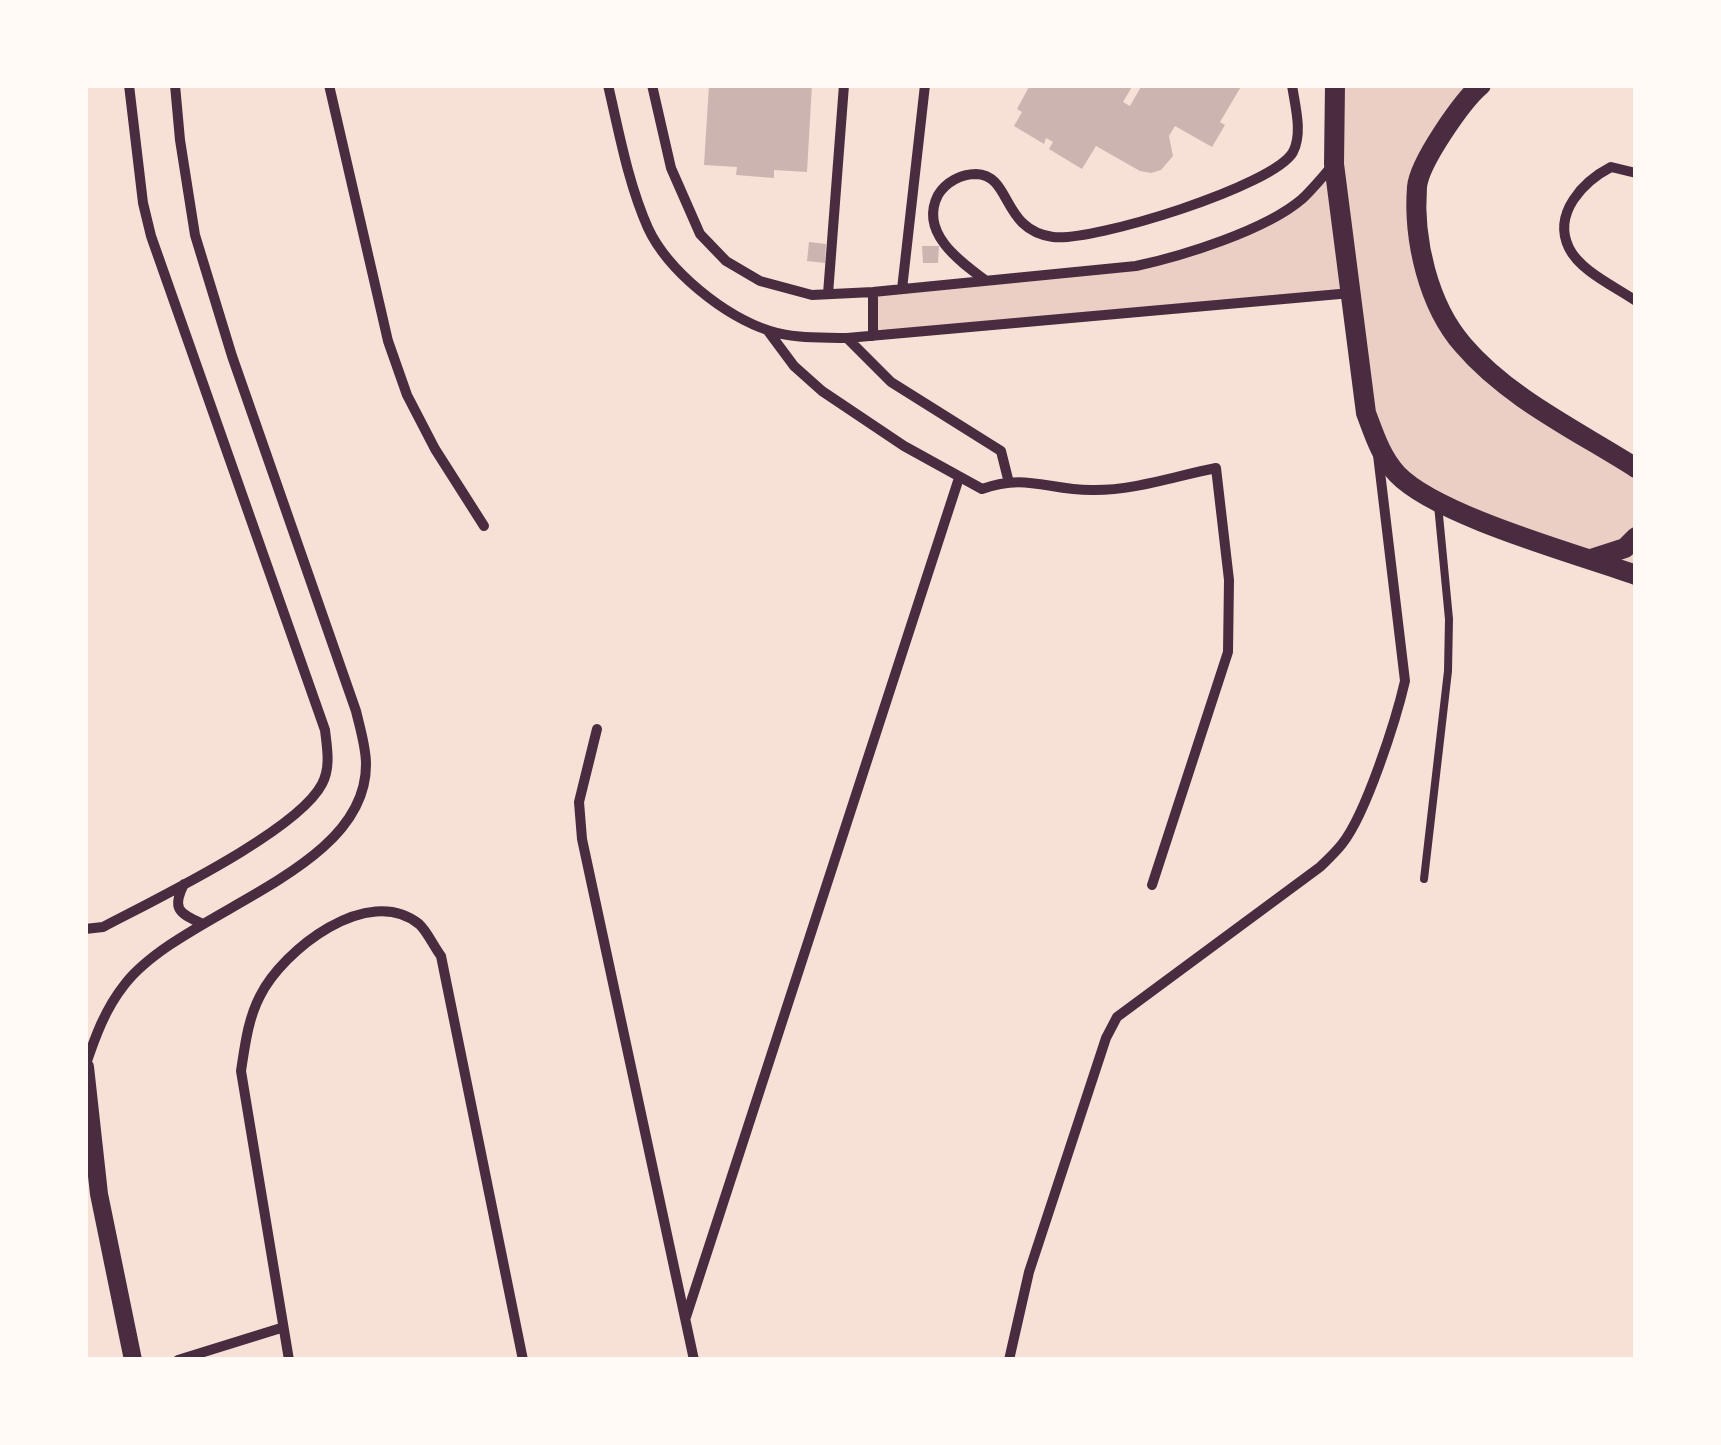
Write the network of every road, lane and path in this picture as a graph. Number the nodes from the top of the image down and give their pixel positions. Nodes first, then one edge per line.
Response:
1 (129, 85) edge
2 (175, 85) edge
3 (329, 85) edge
4 (608, 85) edge
5 (652, 85) edge
6 (844, 85) edge
7 (924, 85) edge
8 (1292, 85) edge
9 (1335, 85) edge
10 (1481, 85) edge
11 (1334, 164) junction
12 (1636, 173) edge
13 (985, 280) junction
14 (902, 290) junction
15 (872, 292) junction
16 (1351, 293) junction
17 (828, 294) junction
18 (1636, 301) edge
19 (768, 331) junction
20 (873, 336) junction
21 (847, 338) junction
22 (1377, 444) junction
23 (1636, 468) edge
24 (959, 478) junction
25 (1008, 479) junction
26 (1438, 501) junction
27 (484, 526) dead end
28 (1636, 536) edge
29 (1591, 559) junction
30 (1636, 575) edge
31 (597, 729) dead end
32 (1424, 880) dead end
33 (185, 883) junction
34 (1152, 885) dead end
35 (201, 923) junction
36 (85, 929) edge
37 (85, 1067) edge
38 (99, 1194) junction
39 (85, 1216) edge
40 (686, 1317) junction
41 (281, 1328) junction
42 (133, 1360) edge
43 (178, 1360) edge
44 (289, 1360) edge
45 (523, 1360) edge
46 (694, 1360) edge
47 (1010, 1360) edge

1 - 33 street
2 - 35 street
3 - 27 street
4 - 19 street
5 - 17 street
6 - 17 street
7 - 14 street
8 - 13 street
9 - 11 main road
10 - 23 main road
11 - 13 street
11 - 16 main road
12 - 18 street
13 - 14 street
14 - 15 street
15 - 17 street
15 - 20 street
16 - 20 street
16 - 22 main road
19 - 21 street
19 - 24 street
20 - 21 street
21 - 25 street
22 - 26 main road
22 - 47 street
24 - 25 street
24 - 40 street
25 - 34 street
26 - 29 main road
26 - 32 lane
28 - 29 main road
29 - 30 main road
31 - 40 street
33 - 35 street
33 - 36 street
35 - 37 street
37 - 38 street
38 - 39 street
38 - 42 street
40 - 46 street
41 - 43 street
41 - 44 street
41 - 45 street

